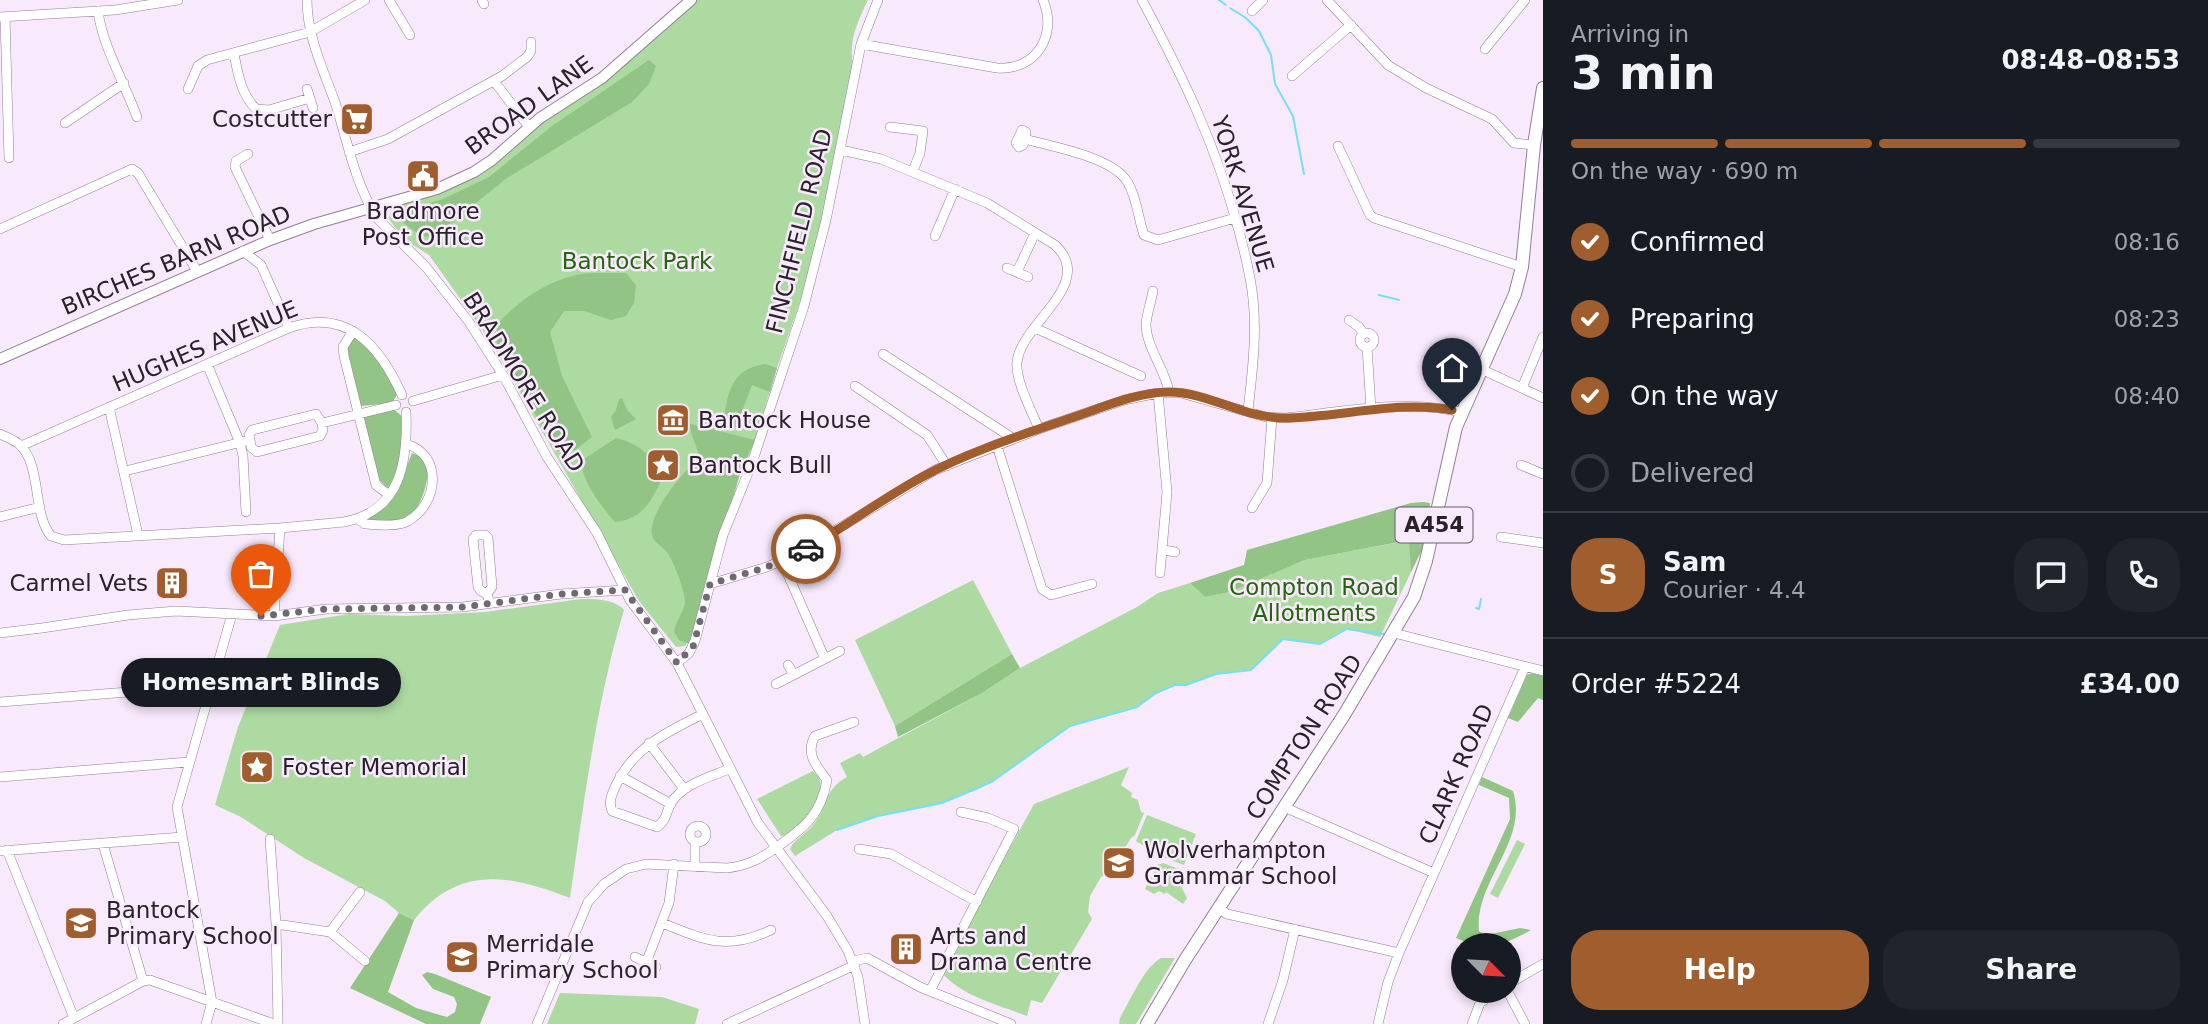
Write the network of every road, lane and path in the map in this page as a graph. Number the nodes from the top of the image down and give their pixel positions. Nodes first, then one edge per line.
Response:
1 (307, 0) edge
2 (365, 0) edge
3 (389, 0) edge
4 (878, 0) edge
5 (1043, 0) edge
6 (1142, 0) edge
7 (1327, 0) edge
8 (1525, 0) edge
9 (172, 1) edge
10 (688, 1) edge
11 (98, 11) junction
12 (3, 17) edge
13 (1351, 25) junction
14 (310, 32) junction
15 (410, 35) dead end
16 (531, 43) dead end
17 (861, 44) junction
18 (1485, 49) dead end
19 (234, 54) junction
20 (1292, 76) dead end
21 (494, 81) junction
22 (124, 83) junction
23 (1543, 88) edge
24 (188, 89) dead end
25 (313, 108) dead end
26 (136, 117) dead end
27 (65, 123) dead end
28 (529, 127) junction
29 (890, 127) dead end
30 (1025, 139) dead end
31 (1534, 145) junction
32 (1338, 146) dead end
33 (841, 150) junction
34 (349, 152) junction
35 (248, 154) dead end
36 (9, 158) dead end
37 (1537, 167) edge
38 (913, 171) junction
39 (955, 189) junction
40 (371, 208) junction
41 (1235, 218) junction
42 (0, 229) edge
43 (1035, 233) junction
44 (935, 236) dead end
45 (266, 242) junction
46 (243, 251) junction
47 (261, 265) junction
48 (1522, 267) junction
49 (1007, 268) dead end
50 (198, 271) junction
51 (1017, 272) junction
52 (1028, 277) dead end
53 (1153, 292) dead end
54 (1349, 320) dead end
55 (289, 328) junction
56 (1035, 328) junction
57 (353, 331) junction
58 (1543, 337) edge
59 (883, 354) dead end
60 (0, 359) edge
61 (207, 364) junction
62 (1481, 369) junction
63 (503, 375) junction
64 (1135, 377) dead end
65 (855, 386) dead end
66 (1522, 388) junction
67 (1169, 392) junction
68 (1158, 393) junction
69 (402, 395) junction
70 (1543, 398) edge
71 (413, 401) junction
72 (396, 405) junction
73 (109, 407) junction
74 (1371, 409) junction
75 (1248, 411) junction
76 (406, 412) junction
77 (1461, 412) junction
78 (358, 414) junction
79 (1272, 418) junction
80 (322, 423) junction
81 (1039, 429) junction
82 (0, 434) edge
83 (1014, 439) junction
84 (245, 441) junction
85 (406, 444) junction
86 (21, 446) junction
87 (996, 446) junction
88 (1521, 465) dead end
89 (947, 466) junction
90 (125, 471) junction
91 (1543, 474) edge
92 (389, 495) junction
93 (40, 507) junction
94 (1252, 508) dead end
95 (0, 517) edge
96 (358, 519) junction
97 (280, 528) junction
98 (247, 530) junction
99 (138, 536) junction
100 (1501, 537) dead end
101 (1543, 543) edge
102 (1164, 550) junction
103 (1175, 552) dead end
104 (782, 561) junction
105 (1160, 573) dead end
106 (710, 584) junction
107 (1092, 584) dead end
108 (625, 590) junction
109 (487, 594) junction
110 (490, 604) junction
111 (232, 614) junction
112 (274, 616) junction
113 (0, 632) edge
114 (1394, 633) junction
115 (841, 651) dead end
116 (825, 659) junction
117 (677, 663) junction
118 (788, 665) dead end
119 (1525, 667) junction
120 (1543, 671) edge
121 (794, 675) junction
122 (776, 684) dead end
123 (210, 689) junction
124 (0, 702) edge
125 (703, 714) junction
126 (855, 722) dead end
127 (649, 743) junction
128 (188, 762) junction
129 (729, 769) junction
130 (620, 776) junction
131 (0, 777) edge
132 (684, 789) junction
133 (671, 804) junction
134 (1284, 807) junction
135 (961, 811) dead end
136 (182, 837) junction
137 (270, 839) dead end
138 (695, 842) dead end
139 (103, 844) junction
140 (775, 848) junction
141 (859, 849) dead end
142 (4, 851) edge
143 (674, 864) junction
144 (695, 867) junction
145 (1434, 873) junction
146 (360, 892) dead end
147 (977, 902) junction
148 (1218, 908) junction
149 (662, 923) junction
150 (276, 924) junction
151 (1295, 929) junction
152 (771, 930) dead end
153 (330, 932) junction
154 (1399, 953) junction
155 (635, 957) dead end
156 (365, 961) dead end
157 (646, 963) junction
158 (854, 963) junction
159 (1543, 964) edge
160 (656, 967) dead end
161 (1521, 977) edge
162 (144, 981) junction
163 (930, 991) junction
164 (212, 1002) junction
165 (1480, 1003) edge
166 (1514, 1003) edge
167 (74, 1018) junction
168 (1004, 1023) edge
169 (63, 1024) edge
170 (206, 1024) edge
171 (276, 1024) edge
172 (537, 1024) edge
173 (727, 1024) edge
174 (865, 1024) edge
175 (1147, 1024) edge
176 (1268, 1024) edge
177 (1378, 1024) edge
178 (1472, 1024) edge
179 (1525, 1024) edge

1 - 14 street, BRADMORE ROAD
2 - 14 street
3 - 15 street
4 - 17 street, FINCHFIELD ROAD
5 - 17 street
6 - 41 street, YORK AVENUE
7 - 13 street
8 - 18 street
9 - 11 street
10 - 28 main road, BROAD LANE
11 - 12 street
11 - 22 street
12 - 36 street
13 - 20 street
13 - 31 street
14 - 19 street
14 - 34 street, BRADMORE ROAD
16 - 21 street
17 - 33 street, FINCHFIELD ROAD
19 - 24 street
19 - 25 street
21 - 28 street
21 - 34 street
22 - 26 street
22 - 27 street
23 - 31 highway, A454
28 - 40 main road, BROAD LANE
29 - 38 street
30 - 41 street
31 - 37 highway, A454
32 - 48 street
33 - 38 street
33 - 106 street, FINCHFIELD ROAD
34 - 40 street, BRADMORE ROAD
35 - 45 street
37 - 48 highway, A454
38 - 39 street
39 - 43 street
39 - 44 street
40 - 45 main road, BIRCHES BARN ROAD
40 - 63 street, BRADMORE ROAD
41 - 75 street, YORK AVENUE
42 - 50 street
43 - 51 street
43 - 56 street
45 - 46 main road, BIRCHES BARN ROAD
45 - 47 street
46 - 47 street
46 - 50 main road, BIRCHES BARN ROAD
47 - 55 street
48 - 62 highway, A454
49 - 51 street
50 - 60 main road, BIRCHES BARN ROAD
51 - 52 street
53 - 67 street
54 - 74 street
55 - 57 street, HUGHES AVENUE
55 - 61 street, HUGHES AVENUE
56 - 64 street
56 - 81 street
57 - 69 street, HUGHES AVENUE
57 - 78 street
58 - 66 street
59 - 83 street
61 - 73 street, HUGHES AVENUE
61 - 84 street
62 - 66 street
62 - 77 highway, A454
63 - 71 street
63 - 108 street, BRADMORE ROAD
65 - 89 street
66 - 70 street
67 - 68 street
67 - 75 street
68 - 81 street
68 - 102 street
69 - 71 street
69 - 72 street
71 - 76 street
72 - 76 street
72 - 78 street
73 - 86 street, HUGHES AVENUE
73 - 90 street
74 - 77 street
74 - 79 street
75 - 79 street
76 - 85 street
77 - 114 highway, COMPTON ROAD / A454
78 - 80 street
78 - 92 street
79 - 94 street
80 - 84 street
80 - 84 street
81 - 83 street
82 - 86 street
83 - 87 street
84 - 90 street
84 - 98 street
85 - 92 street
85 - 96 street
86 - 93 street
87 - 89 street
87 - 107 street
88 - 91 street
89 - 104 street
90 - 99 street
92 - 96 street
93 - 95 street
93 - 99 street
96 - 97 street
97 - 98 street
97 - 112 street
98 - 99 street
100 - 101 street
102 - 103 street
102 - 105 street
104 - 106 street
104 - 116 street
106 - 117 street, FINCHFIELD ROAD
108 - 110 street
108 - 117 street, BRADMORE ROAD
109 - 109 street
109 - 110 street
110 - 112 street
111 - 112 street
111 - 113 street
111 - 123 street
114 - 119 street
114 - 134 highway, COMPTON ROAD / A454
115 - 116 street
116 - 121 street
117 - 125 street, BRADMORE ROAD
118 - 121 street
119 - 120 street
119 - 145 street, CLARK ROAD
121 - 122 street
123 - 124 street
123 - 128 street
125 - 127 street
125 - 129 street, BRADMORE ROAD
126 - 140 street
127 - 130 street
127 - 132 street
128 - 131 street
128 - 136 street
129 - 132 street
129 - 140 street, BRADMORE ROAD
130 - 133 street
130 - 133 street
132 - 133 street
134 - 145 street
134 - 148 highway, COMPTON ROAD / A454
135 - 147 street
136 - 139 street
136 - 164 street
137 - 150 street
138 - 144 street
139 - 142 street
139 - 162 street
140 - 144 street
140 - 158 street, BRADMORE ROAD
141 - 147 street
142 - 167 street
143 - 144 street
143 - 149 street
143 - 172 street
145 - 154 street, CLARK ROAD
146 - 153 street
147 - 163 street
148 - 151 street
148 - 175 highway, COMPTON ROAD / A454
149 - 152 street
149 - 157 street
150 - 153 street
150 - 171 street
151 - 154 street
151 - 176 street
153 - 156 street
154 - 177 street, CLARK ROAD
155 - 157 street
157 - 160 street
158 - 163 street
158 - 173 street
158 - 174 street
159 - 161 street
162 - 164 street
162 - 167 street
163 - 168 street
164 - 170 street
164 - 171 street
165 - 178 street
166 - 179 street
167 - 169 street

